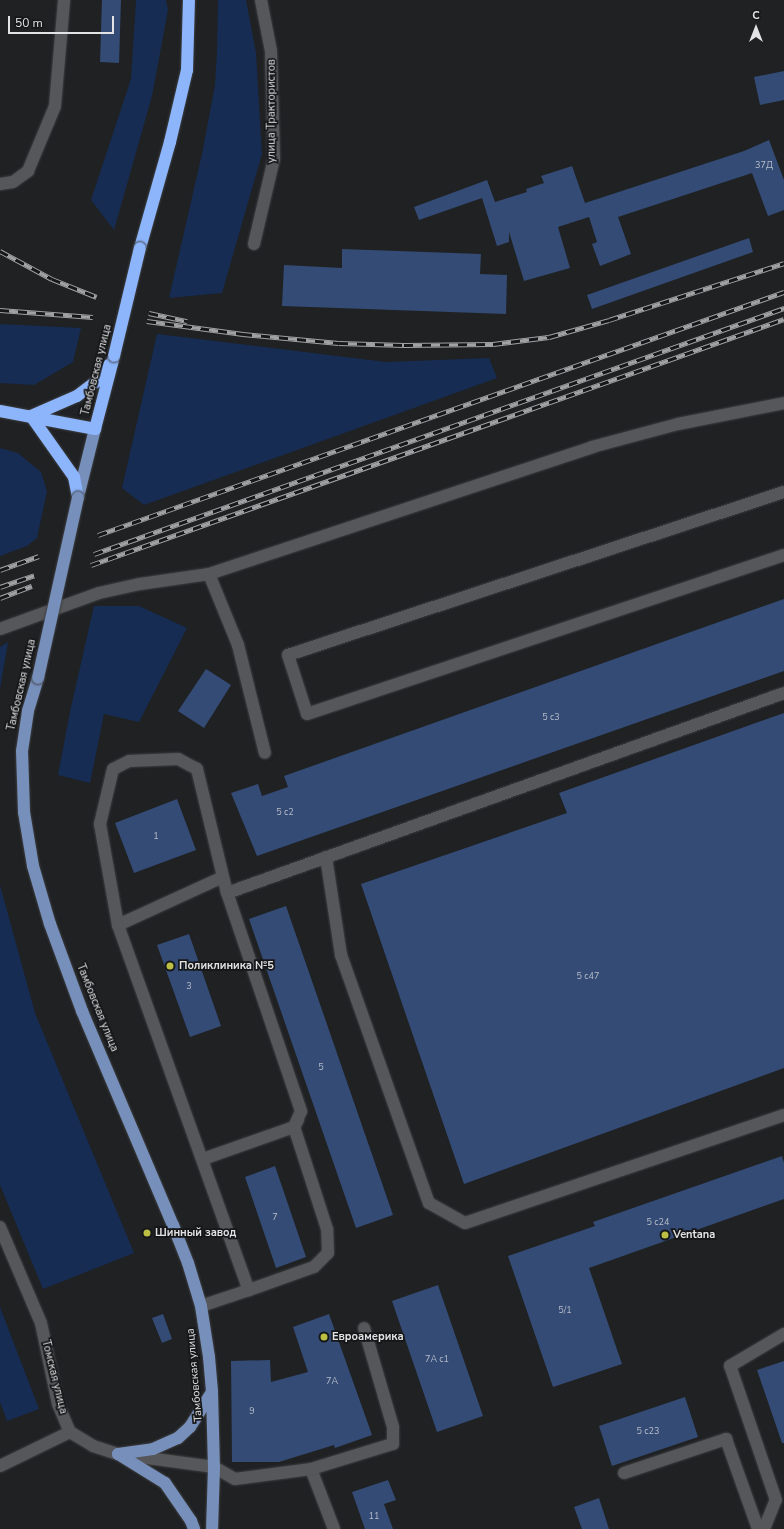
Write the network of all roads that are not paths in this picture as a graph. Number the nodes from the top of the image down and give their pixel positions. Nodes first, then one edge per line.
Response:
1 (64, 0) edge
2 (190, 0) edge
3 (261, 0) edge
4 (0, 184) edge
5 (254, 244) dead end
6 (114, 356) junction
7 (784, 403) edge
8 (0, 411) edge
9 (31, 416) junction
10 (95, 429) junction
11 (784, 492) edge
12 (78, 497) junction
13 (784, 554) edge
14 (209, 574) junction
15 (0, 629) edge
16 (784, 693) edge
17 (265, 753) dead end
18 (326, 857) junction
19 (223, 877) junction
20 (227, 894) junction
21 (118, 925) junction
22 (784, 1115) edge
23 (294, 1127) junction
24 (203, 1159) junction
25 (0, 1227) edge
26 (249, 1290) junction
27 (201, 1306) junction
28 (364, 1328) dead end
29 (784, 1334) edge
30 (212, 1392) junction
31 (70, 1432) junction
32 (118, 1454) junction
33 (0, 1466) edge
34 (214, 1467) junction
35 (311, 1469) junction
36 (624, 1473) dead end
37 (194, 1529) edge
38 (212, 1529) edge
39 (334, 1529) edge
40 (758, 1529) edge
41 (764, 1529) edge

1 - 4 street
2 - 6 highway, Тамбовская улица, bridge
3 - 5 street, улица Трактористов
6 - 9 highway
6 - 10 highway, Тамбовская улица
7 - 14 street
8 - 9 highway
9 - 10 highway
9 - 12 highway
10 - 12 main road, Тамбовская улица
11 - 13 street
12 - 27 main road, Тамбовская улица, bridge
14 - 15 street
14 - 17 street
16 - 18 street
18 - 20 street
18 - 22 street
19 - 20 street
19 - 21 street
19 - 21 street
20 - 23 street
21 - 24 street
23 - 24 street
23 - 26 street
24 - 26 street
25 - 31 street, Томская улица
26 - 27 street
27 - 30 main road, Тамбовская улица
28 - 35 street
29 - 41 street
30 - 32 main road
30 - 34 main road, Тамбовская улица
31 - 32 street
31 - 33 street
32 - 34 street
32 - 37 main road
34 - 35 street
34 - 38 main road, Тамбовская улица
35 - 39 street
36 - 40 street

